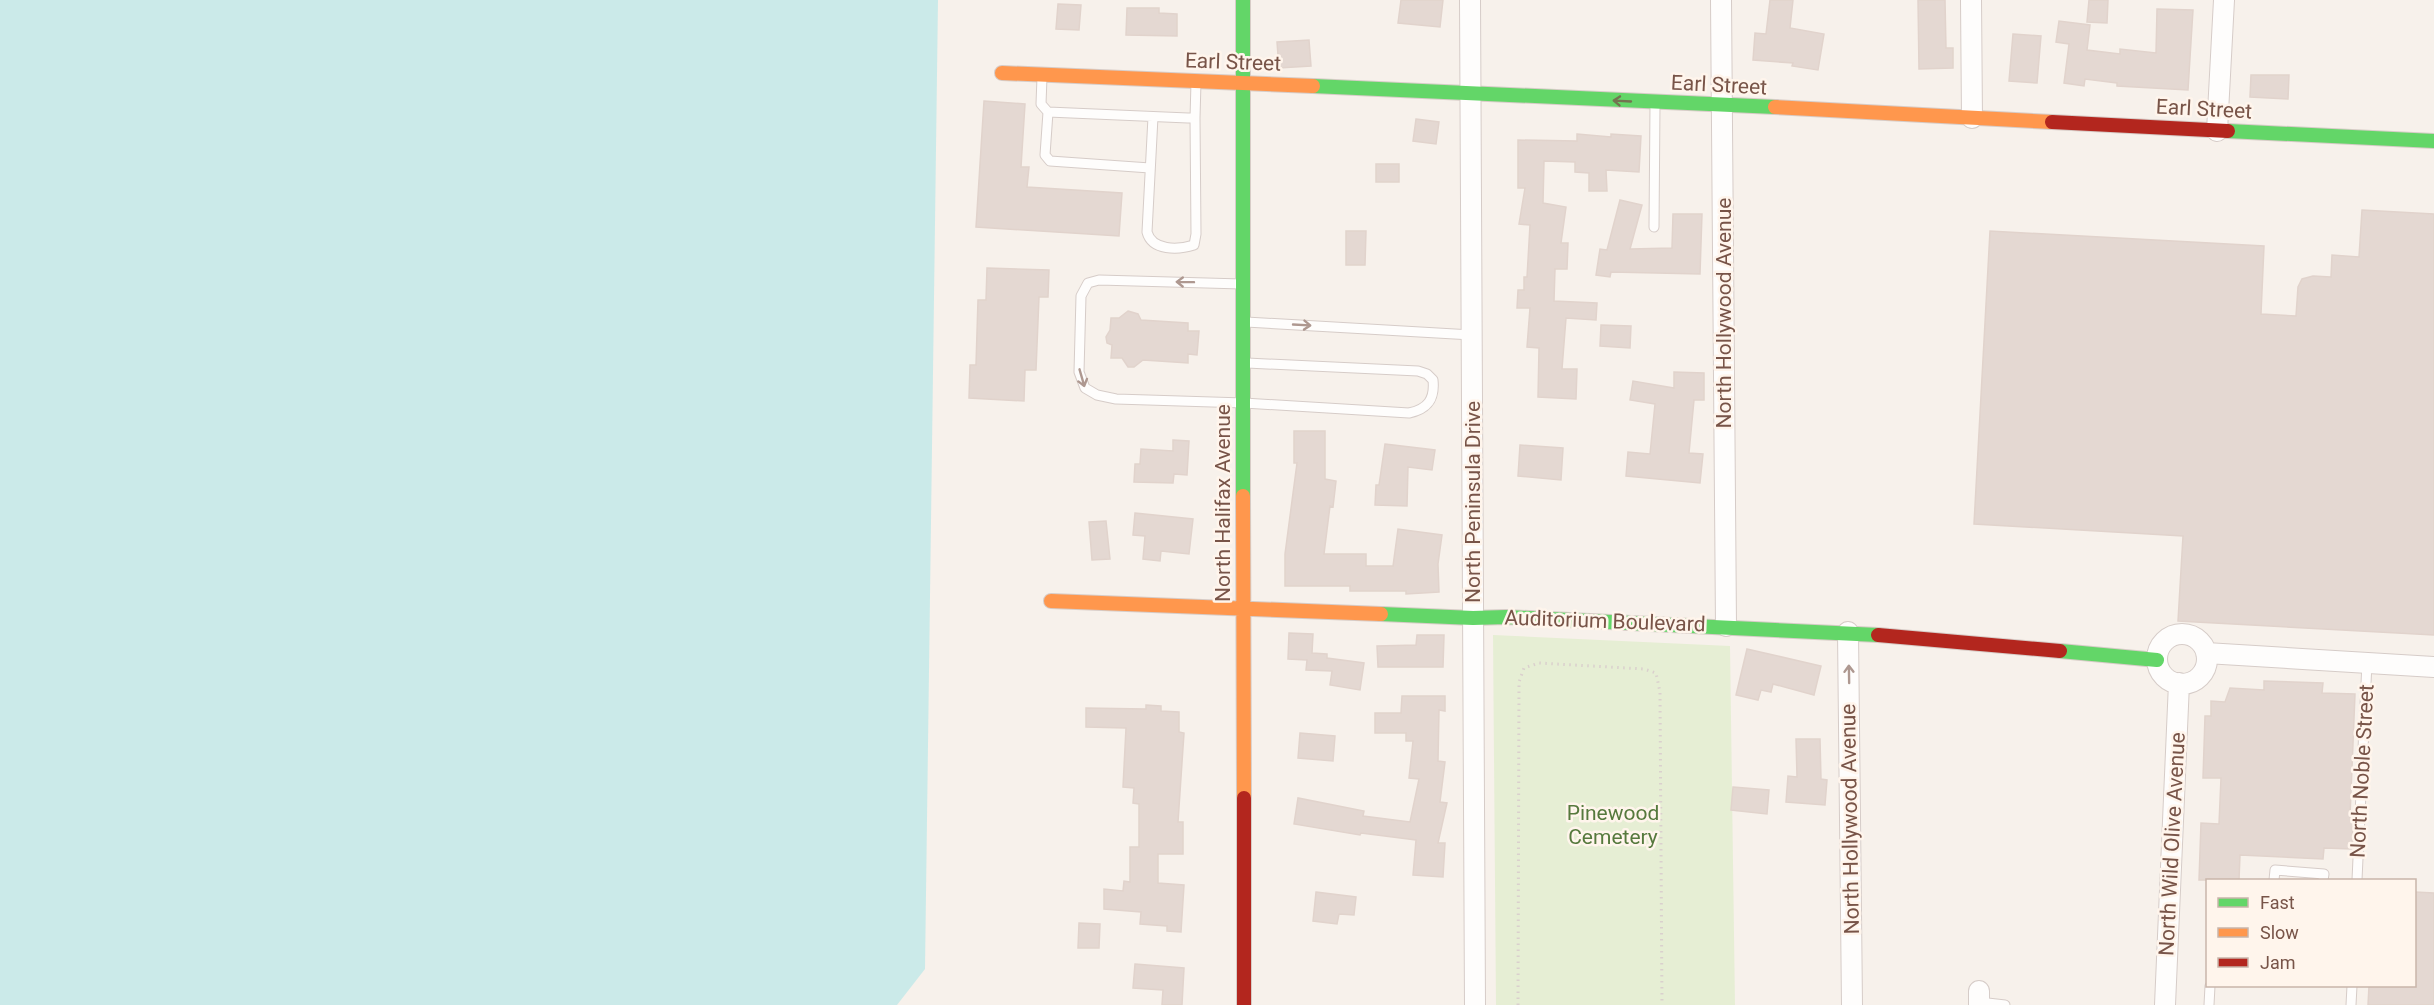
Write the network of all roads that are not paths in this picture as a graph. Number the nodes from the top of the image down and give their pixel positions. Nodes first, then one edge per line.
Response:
1 (1242, 0) edge
2 (1470, 0) edge
3 (1721, 0) edge
4 (1971, 0) edge
5 (2224, 0) edge
6 (1002, 73) dead end
7 (1042, 75) junction
8 (1196, 81) junction
9 (1244, 83) junction
10 (1471, 92) junction
11 (1655, 102) junction
12 (1722, 106) junction
13 (1048, 112) junction
14 (1153, 117) junction
15 (1195, 118) junction
16 (1972, 118) junction
17 (2217, 131) junction
18 (2434, 141) edge
19 (1150, 168) junction
20 (1654, 227) dead end
21 (1244, 284) junction
22 (1244, 322) junction
23 (1472, 335) junction
24 (1244, 363) junction
25 (1244, 403) junction
26 (1051, 601) dead end
27 (1245, 610) junction
28 (1473, 618) junction
29 (1726, 626) junction
30 (1848, 632) junction
31 (2206, 653) junction
32 (2157, 660) junction
33 (2367, 662) junction
34 (2434, 667) edge
35 (2179, 683) junction
36 (2274, 879) edge
37 (2323, 879) edge
38 (2357, 879) edge
39 (2210, 987) edge
40 (2352, 987) edge
41 (1979, 999) edge
42 (1244, 1005) edge
43 (1475, 1005) edge
44 (1852, 1005) edge
45 (2005, 1005) edge
46 (2164, 1005) edge
47 (2209, 1005) edge
48 (2351, 1005) edge

1 - 9 street, North Halifax Avenue
2 - 10 street, North Peninsula Drive
3 - 12 street, North Hollywood Avenue
4 - 16 street
5 - 17 street
6 - 7 street, Earl Street
7 - 8 street, Earl Street
7 - 13 lane
8 - 9 street, Earl Street
8 - 15 lane
9 - 10 street, Earl Street
9 - 21 street, North Halifax Avenue
11 -> 10 street, Earl Street
10 - 23 street, North Peninsula Drive
11 - 12 street, Earl Street
11 - 20 lane
12 - 16 street, Earl Street
12 - 29 street, North Hollywood Avenue
13 - 14 lane
13 - 19 lane
14 - 15 lane
14 - 19 lane
15 - 19 lane
16 - 17 street, Earl Street
17 - 18 street, Earl Street
21 - 22 street, North Halifax Avenue
21 -> 25 lane
22 -> 23 lane
22 - 24 street, North Halifax Avenue
23 - 28 street, North Peninsula Drive
24 - 25 street, North Halifax Avenue
24 - 25 lane
25 - 27 street, North Halifax Avenue
26 - 27 street, Auditorium Boulevard
27 - 28 street, Auditorium Boulevard
27 - 42 street, North Halifax Avenue
28 - 29 street, Auditorium Boulevard
28 - 43 street, North Peninsula Drive
29 - 30 street, Auditorium Boulevard
30 - 32 street, Auditorium Boulevard
44 -> 30 street, North Hollywood Avenue
31 - 32 street
31 - 33 street
31 - 35 street
32 - 35 street
33 - 34 street
33 - 38 lane, North Noble Street
35 - 46 street, North Wild Olive Avenue
36 - 37 lane
39 - 47 lane
40 - 48 lane
41 - 45 lane

